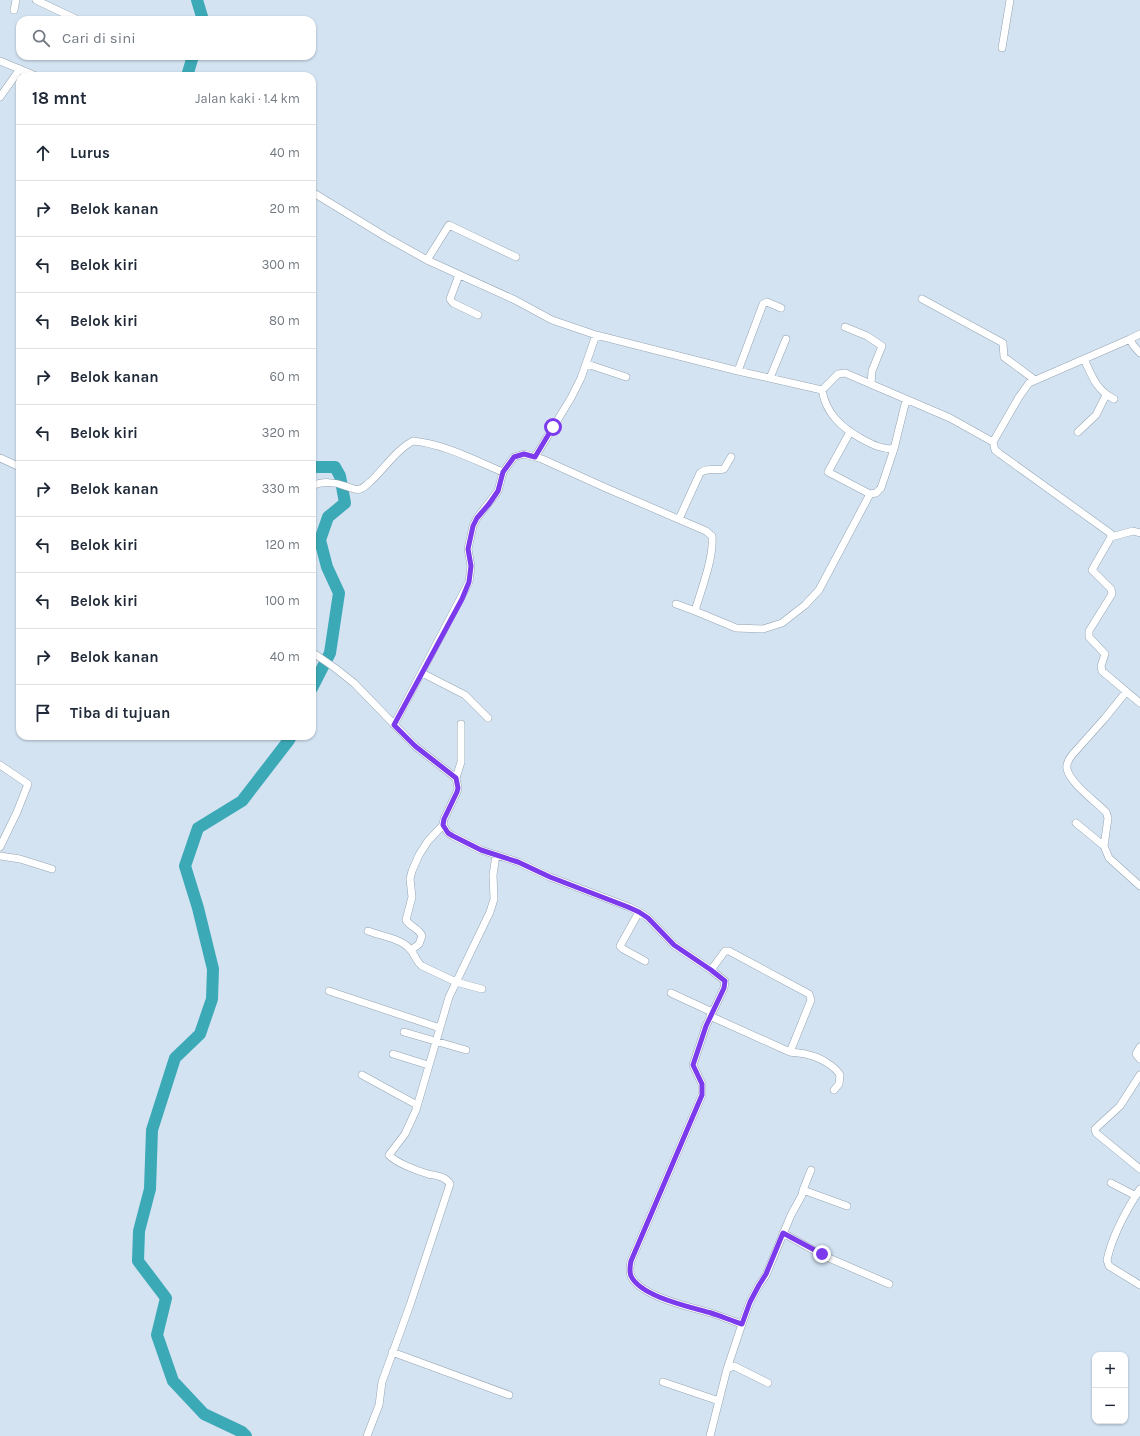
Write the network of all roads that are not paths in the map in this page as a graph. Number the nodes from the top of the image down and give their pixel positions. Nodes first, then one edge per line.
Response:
1 (16, 0) edge
2 (36, 0) edge
3 (1010, 0) edge
4 (14, 10) dead end
5 (70, 16) edge
6 (1002, 48) dead end
7 (0, 61) edge
8 (20, 69) junction
9 (18, 72) edge
10 (27, 72) edge
11 (16, 75) edge
12 (0, 97) edge
13 (316, 194) edge
14 (516, 257) dead end
15 (427, 260) junction
16 (459, 275) junction
17 (922, 299) dead end
18 (781, 308) dead end
19 (478, 315) dead end
20 (845, 327) dead end
21 (1140, 334) edge
22 (596, 335) junction
23 (786, 339) dead end
24 (1130, 339) junction
25 (1140, 353) edge
26 (1084, 359) junction
27 (587, 364) junction
28 (738, 371) junction
29 (626, 377) dead end
30 (770, 378) junction
31 (1035, 380) junction
32 (871, 384) junction
33 (822, 390) junction
34 (1106, 395) junction
35 (1114, 399) dead end
36 (906, 400) junction
37 (850, 432) junction
38 (1078, 432) dead end
39 (993, 442) junction
40 (894, 449) junction
41 (535, 457) junction
42 (731, 457) dead end
43 (0, 458) edge
44 (16, 464) edge
45 (503, 472) junction
46 (316, 485) edge
47 (870, 494) junction
48 (679, 519) junction
49 (1140, 533) edge
50 (1111, 537) junction
51 (676, 604) dead end
52 (695, 611) junction
53 (316, 655) edge
54 (422, 673) junction
55 (1126, 692) junction
56 (1140, 703) edge
57 (488, 718) dead end
58 (462, 724) dead end
59 (394, 725) junction
60 (0, 765) edge
61 (456, 778) junction
62 (1076, 823) dead end
63 (443, 825) junction
64 (1104, 846) junction
65 (0, 847) edge
66 (496, 855) junction
67 (0, 856) edge
68 (52, 869) dead end
69 (1140, 886) edge
70 (639, 912) junction
71 (368, 932) dead end
72 (411, 950) junction
73 (645, 961) dead end
74 (711, 970) junction
75 (456, 982) junction
76 (482, 989) dead end
77 (329, 991) dead end
78 (671, 993) dead end
79 (711, 1014) junction
80 (440, 1028) junction
81 (404, 1032) dead end
82 (436, 1042) junction
83 (1140, 1047) edge
84 (466, 1050) dead end
85 (790, 1052) junction
86 (393, 1054) dead end
87 (1140, 1059) edge
88 (428, 1065) junction
89 (362, 1075) dead end
90 (1140, 1075) edge
91 (834, 1090) dead end
92 (417, 1105) junction
93 (1140, 1169) edge
94 (811, 1170) dead end
95 (1111, 1183) dead end
96 (803, 1190) junction
97 (1138, 1193) edge
98 (847, 1206) dead end
99 (783, 1233) junction
100 (889, 1284) dead end
101 (1140, 1285) edge
102 (742, 1324) junction
103 (392, 1352) junction
104 (727, 1369) junction
105 (663, 1382) dead end
106 (768, 1383) dead end
107 (509, 1395) dead end
108 (719, 1401) junction
109 (367, 1436) edge
110 (710, 1436) edge

1 - 4 street
2 - 5 street
3 - 6 street
7 - 8 street
8 - 9 street
8 - 10 street
11 - 12 street
13 - 15 street
14 - 15 street
15 - 16 street
16 - 19 street
16 - 22 street
17 - 31 street
18 - 28 street
20 - 32 street
21 - 24 street
22 - 27 street
22 - 28 street
23 - 30 street
24 - 25 street
24 - 26 street
26 - 31 street
26 - 34 street
27 - 29 street
27 - 41 street
28 - 30 street
30 - 33 street
31 - 39 street
32 - 33 street
32 - 36 street
33 - 37 street
34 - 35 street
34 - 38 street
36 - 39 street
36 - 40 street
37 - 40 street
37 - 47 street
39 - 50 street
40 - 47 street
41 - 45 street
41 - 48 street
42 - 48 street
43 - 44 street
45 - 46 street
45 - 54 street
47 - 52 street
48 - 52 street
49 - 50 street
50 - 55 street
51 - 52 street
53 - 59 street
54 - 57 street
54 - 59 street
55 - 56 street
55 - 64 street
58 - 61 street
59 - 61 street
60 - 65 street
61 - 63 street
62 - 64 street
63 - 66 street
63 - 72 street
64 - 69 street
66 - 70 street
66 - 75 street
67 - 68 street
70 - 73 street
70 - 74 street
71 - 72 street
72 - 75 street
74 - 79 street
74 - 85 street
75 - 76 street
75 - 80 street
77 - 80 street
78 - 79 street
79 - 85 street
79 - 102 street
80 - 82 street
81 - 82 street
82 - 84 street
82 - 88 street
83 - 87 street
85 - 91 street
86 - 88 street
88 - 92 street
89 - 92 street
90 - 93 street
92 - 103 street
94 - 96 street
95 - 97 street
96 - 98 street
96 - 99 street
97 - 101 street
99 - 100 street
99 - 102 street
102 - 104 street
103 - 107 street
103 - 109 street
104 - 106 street
104 - 108 street
105 - 108 street
108 - 110 street

